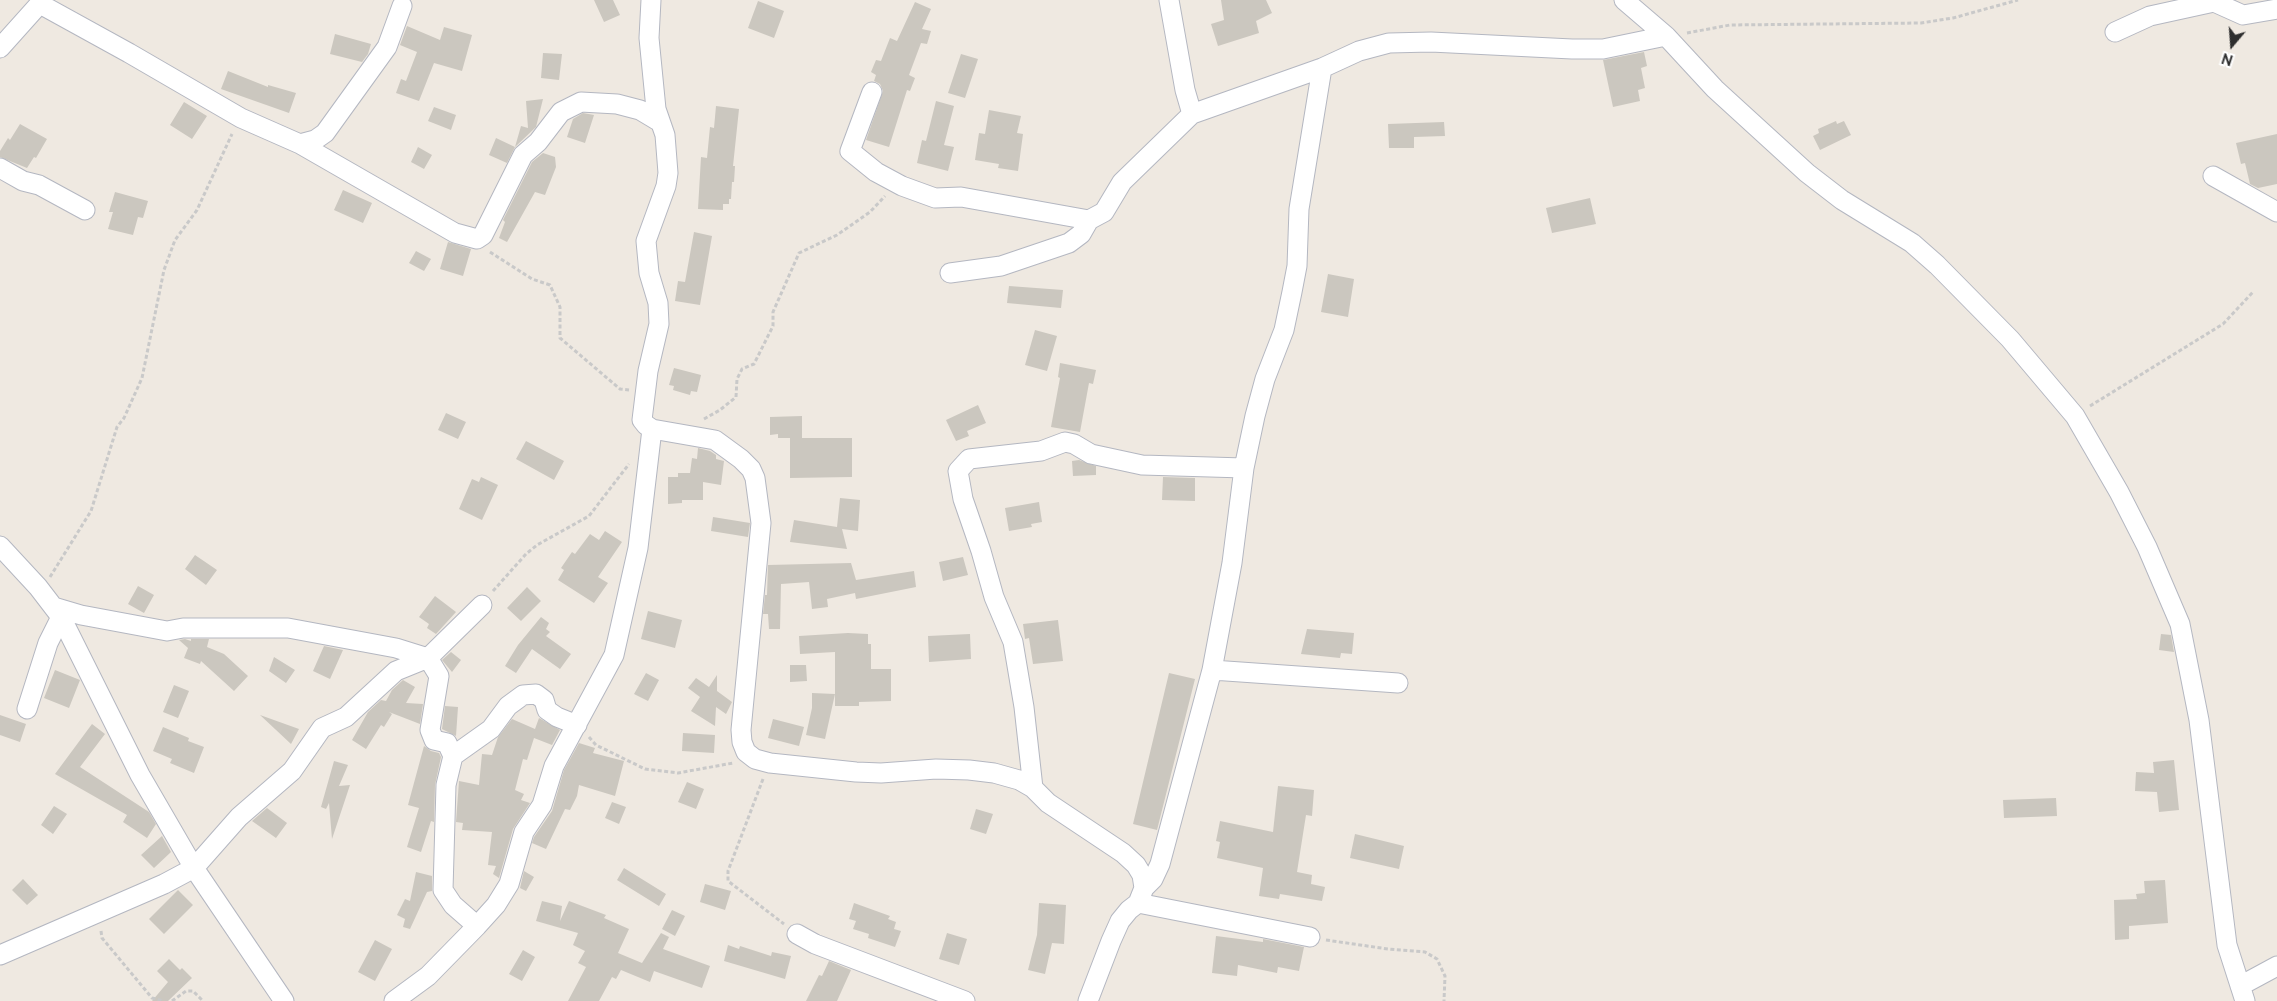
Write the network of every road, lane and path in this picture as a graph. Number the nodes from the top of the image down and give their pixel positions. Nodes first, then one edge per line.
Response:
1 (651, 0) edge
2 (1168, 0) edge
3 (1624, 0) edge
4 (2018, 0) edge
5 (41, 2) edge
6 (399, 2) edge
7 (2277, 9) edge
8 (2116, 32) dead end
9 (1666, 36) junction
10 (0, 48) edge
11 (1322, 68) junction
12 (872, 92) dead end
13 (1192, 114) junction
14 (241, 118) junction
15 (660, 122) junction
16 (300, 144) junction
17 (0, 168) edge
18 (2213, 176) dead end
19 (902, 186) junction
20 (85, 210) dead end
21 (2277, 212) edge
22 (1090, 220) junction
23 (477, 239) junction
24 (950, 273) dead end
25 (2253, 292) dead end
26 (644, 392) junction
27 (2074, 416) junction
28 (652, 429) junction
29 (682, 433) junction
30 (631, 462) dead end
31 (1244, 468) junction
32 (0, 546) edge
33 (38, 587) junction
34 (482, 605) joint
35 (58, 612) junction
36 (428, 658) junction
37 (1212, 670) junction
38 (1398, 683) dead end
39 (27, 709) dead end
40 (577, 725) junction
41 (452, 756) junction
42 (762, 760) junction
43 (1033, 788) junction
44 (194, 868) junction
45 (1141, 895) junction
46 (96, 912) junction
47 (477, 926) junction
48 (797, 934) joint
49 (1310, 937) joint
50 (0, 955) edge
51 (2277, 966) edge
52 (2242, 993) edge
53 (164, 1001) edge
54 (172, 1001) edge
55 (203, 1001) edge
56 (284, 1001) edge
57 (394, 1001) edge
58 (965, 1001) edge
59 (1088, 1001) edge
60 (1444, 1001) edge

1 - 15 street
2 - 13 street
3 - 9 street
4 - 9 path
5 - 10 street
5 - 14 street
6 - 16 street
7 - 8 street
9 - 11 street
9 - 27 street
11 - 13 street
11 - 31 street
12 - 19 street
13 - 22 street
14 - 16 street
14 - 33 path
15 - 23 street
15 - 26 street
16 - 23 street
17 - 20 street
18 - 21 street
19 - 22 street
19 - 29 path
22 - 24 street
23 - 26 path
25 - 27 path
26 - 28 street
27 - 52 street
28 - 29 street
28 - 40 street
29 - 42 street
30 - 34 path
31 - 37 street
31 - 43 street
32 - 33 street
33 - 35 street
34 - 36 street
35 - 36 street
35 - 39 street
35 - 44 street
36 - 41 street
36 - 44 street
37 - 38 street
37 - 45 street
40 - 41 street
40 - 42 path
40 - 47 street
41 - 47 street
42 - 43 street
42 - 48 path
43 - 45 street
44 - 46 street
44 - 56 street
45 - 49 street
45 - 59 street
46 - 50 street
46 - 53 path
47 - 57 street
48 - 58 street
49 - 60 path
51 - 52 street
54 - 55 path

